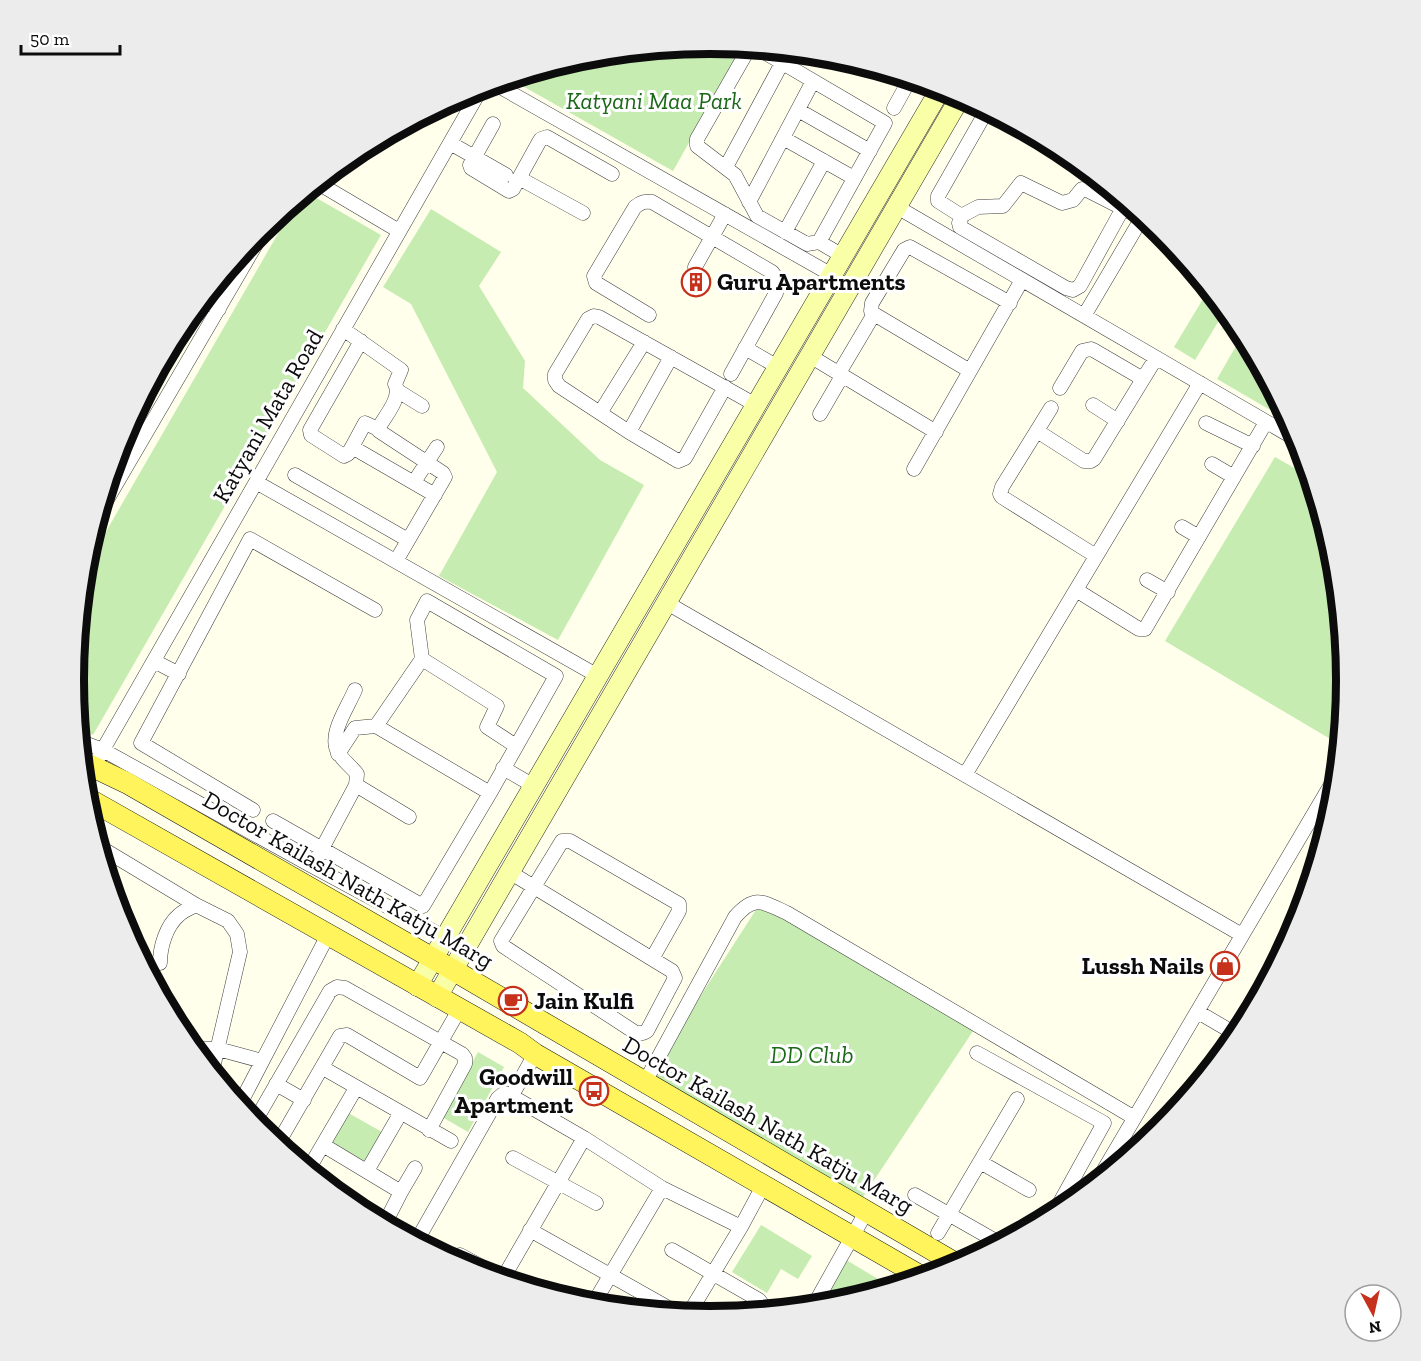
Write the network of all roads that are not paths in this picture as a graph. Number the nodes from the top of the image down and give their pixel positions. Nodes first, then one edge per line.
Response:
1 (745, 55) edge
2 (772, 57) edge
3 (782, 63) junction
4 (813, 81) junction
5 (907, 85) edge
6 (504, 89) edge
7 (936, 96) edge
8 (474, 101) edge
9 (956, 105) edge
10 (894, 108) dead end
11 (798, 110) junction
12 (983, 117) edge
13 (493, 124) dead end
14 (783, 138) junction
15 (450, 143) junction
16 (870, 151) junction
17 (474, 157) junction
18 (824, 161) junction
19 (726, 167) junction
20 (612, 174) dead end
21 (513, 177) junction
22 (854, 178) junction
23 (324, 187) edge
24 (749, 202) junction
25 (897, 207) junction
26 (1123, 208) joint
27 (583, 213) dead end
28 (725, 214) junction
29 (963, 215) junction
30 (1139, 223) edge
31 (399, 231) junction
32 (785, 232) junction
33 (712, 237) junction
34 (819, 242) junction
35 (250, 255) edge
36 (838, 264) junction
37 (696, 267) dead end
38 (1022, 280) junction
39 (1010, 303) junction
40 (210, 304) edge
41 (219, 309) junction
42 (874, 314) junction
43 (649, 315) dead end
44 (1084, 316) junction
45 (343, 329) junction
46 (361, 341) junction
47 (644, 342) junction
48 (745, 348) junction
49 (810, 356) junction
50 (671, 357) junction
51 (1156, 358) junction
52 (778, 367) junction
53 (970, 371) junction
54 (731, 374) dead end
55 (840, 375) junction
56 (1143, 379) junction
57 (1200, 383) junction
58 (725, 387) junction
59 (1060, 388) dead end
60 (398, 391) junction
61 (756, 405) junction
62 (1093, 405) dead end
63 (422, 406) dead end
64 (1052, 408) dead end
65 (600, 413) junction
66 (820, 414) dead end
67 (1118, 421) junction
68 (1266, 422) junction
69 (1206, 423) dead end
70 (378, 429) junction
71 (1037, 431) junction
72 (629, 432) junction
73 (936, 432) junction
74 (1286, 434) edge
75 (1252, 446) junction
76 (352, 447) junction
77 (437, 447) dead end
78 (427, 463) junction
79 (1212, 464) dead end
80 (121, 469) edge
81 (914, 469) dead end
82 (296, 475) dead end
83 (1234, 477) junction
84 (256, 482) junction
85 (414, 482) junction
86 (435, 495) junction
87 (1182, 527) dead end
88 (1199, 537) junction
89 (408, 540) junction
90 (1096, 556) junction
91 (396, 561) junction
92 (1147, 580) dead end
93 (1076, 590) junction
94 (1167, 592) junction
95 (667, 603) junction
96 (375, 610) dead end
97 (422, 659) junction
98 (154, 661) junction
99 (179, 674) junction
100 (598, 676) junction
101 (355, 690) dead end
102 (376, 726) junction
103 (516, 746) junction
104 (338, 754) junction
105 (93, 759) edge
106 (503, 768) junction
107 (965, 775) junction
108 (357, 785) junction
109 (534, 786) junction
110 (1327, 791) edge
111 (225, 793) junction
112 (490, 793) junction
113 (96, 803) edge
114 (253, 810) dead end
115 (214, 812) junction
116 (409, 817) dead end
117 (273, 821) dead end
118 (321, 850) junction
119 (108, 852) edge
120 (511, 873) junction
121 (308, 875) junction
122 (534, 887) junction
123 (195, 905) junction
124 (328, 935) junction
125 (1242, 936) junction
126 (446, 938) junction
127 (434, 959) junction
128 (652, 959) junction
129 (152, 965) edge
130 (453, 970) junction
131 (417, 986) junction
132 (437, 997) junction
133 (459, 1010) junction
134 (1198, 1012) junction
135 (1230, 1031) edge
136 (441, 1043) junction
137 (204, 1048) edge
138 (218, 1049) junction
139 (977, 1053) dead end
140 (535, 1054) junction
141 (262, 1061) junction
142 (214, 1063) edge
143 (323, 1068) junction
144 (645, 1082) junction
145 (276, 1084) junction
146 (356, 1088) junction
147 (512, 1096) junction
148 (243, 1098) edge
149 (1017, 1099) dead end
150 (304, 1100) junction
151 (400, 1114) junction
152 (259, 1115) edge
153 (1134, 1117) junction
154 (429, 1130) junction
155 (281, 1138) edge
156 (584, 1138) junction
157 (451, 1142) dead end
158 (323, 1145) junction
159 (513, 1158) dead end
160 (980, 1162) junction
161 (312, 1164) edge
162 (1105, 1167) edge
163 (415, 1168) dead end
164 (367, 1171) junction
165 (558, 1182) junction
166 (764, 1186) junction
167 (662, 1188) junction
168 (1029, 1190) dead end
169 (401, 1192) junction
170 (915, 1195) dead end
171 (1062, 1199) edge
172 (596, 1203) dead end
173 (866, 1212) junction
174 (949, 1215) junction
175 (388, 1217) edge
176 (741, 1227) junction
177 (530, 1230) junction
178 (938, 1233) dead end
179 (420, 1235) edge
180 (852, 1237) junction
181 (993, 1239) edge
182 (672, 1250) dead end
183 (949, 1260) edge
184 (714, 1272) junction
185 (915, 1273) edge
186 (509, 1274) edge
187 (610, 1276) junction
188 (598, 1297) edge
189 (818, 1298) edge
190 (663, 1305) edge
191 (762, 1305) edge
192 (693, 1307) edge

1 - 19 street
2 - 3 street
3 - 4 street
3 - 19 street
4 - 11 street
4 - 16 street
5 - 10 street
6 - 28 street
7 - 36 street
8 - 15 street, Katyani Mata Road
9 - 25 street
11 - 14 street
11 - 16 street
12 - 29 street
13 - 17 street
14 - 18 street
14 - 24 street
15 - 17 street
15 - 31 street, Katyani Mata Road
16 - 22 street
17 - 21 street
18 - 22 street
18 - 32 street
19 - 24 street
20 - 21 street
21 - 27 street
22 - 34 street
23 - 31 street
24 - 32 street
25 - 38 street
25 - 49 street
26 - 29 street
26 - 29 street
28 - 33 street
28 - 36 street
30 - 44 street
31 - 45 street, Katyani Mata Road
32 - 34 street
33 - 37 street
33 - 43 street
33 - 48 street
34 - 36 street
35 - 41 street
36 - 52 street
38 - 39 street
38 - 44 street
39 - 42 street
39 - 53 street
40 - 41 street
41 - 80 street
42 - 53 street
42 - 55 street
44 - 51 street
45 - 46 street
45 - 84 street, Katyani Mata Road
46 - 60 street
46 - 76 street
47 - 50 street
47 - 65 street
47 - 65 street
48 - 52 street
48 - 54 street
49 - 55 street
49 - 95 street
50 - 58 street
50 - 72 street
51 - 56 street
51 - 57 street
52 - 61 street
53 - 73 street
55 - 66 street
55 - 73 street
56 - 59 street
56 - 67 street
57 - 68 street
57 - 90 street
58 - 61 street
58 - 72 street
60 - 63 street
60 - 70 street
61 - 100 street
62 - 67 street
64 - 71 street
65 - 72 street
67 - 71 street
68 - 74 street
68 - 75 street
69 - 75 street
70 - 76 street
70 - 78 street
71 - 90 street
73 - 81 street
75 - 83 street
76 - 85 street
77 - 78 street
78 - 85 street
78 - 86 street
79 - 83 street
82 - 89 street
83 - 88 street
84 - 91 street
84 - 98 street, Katyani Mata Road
85 - 86 street
86 - 89 street
87 - 88 street
88 - 94 street
89 - 91 street
90 - 93 street
91 - 100 street
92 - 94 street
93 - 94 street
93 - 107 street
95 - 107 street
95 - 120 street
96 - 99 street
97 - 102 street
97 - 103 street
97 - 103 street
98 - 99 street
98 - 105 street, Katyani Mata Road
99 - 111 street
100 - 109 street
101 - 104 street
102 - 104 street
102 - 112 street
103 - 106 street
104 - 108 street
105 - 115 street
105 - 121 main road, Doctor Kailash Nath Katju Marg
106 - 109 street
106 - 112 street
107 - 125 street
108 - 116 street
108 - 118 street
109 - 126 street
110 - 125 street
111 - 114 street
111 - 115 street
112 - 118 street
113 - 124 main road
115 - 121 street
117 - 118 street
118 - 121 street
119 - 123 street
120 - 122 street
120 - 130 street
121 - 126 street
121 - 127 main road, Doctor Kailash Nath Katju Marg
122 - 128 street
122 - 128 street
122 - 128 street
123 - 129 street
123 - 138 street
124 - 131 main road
124 - 141 street
125 - 134 street
126 - 127 street
127 - 130 main road, Doctor Kailash Nath Katju Marg
127 - 131 street
130 - 132 street
130 - 144 main road, Doctor Kailash Nath Katju Marg
131 - 132 main road
132 - 133 main road
133 - 136 street
133 - 140 main road
134 - 135 street
134 - 153 street
136 - 143 street
136 - 145 street
136 - 154 street
137 - 138 street
138 - 141 street
138 - 142 street
139 - 171 street
140 - 147 street
140 - 166 main road
141 - 148 street
143 - 146 street
143 - 150 street
144 - 153 street
144 - 173 main road, Doctor Kailash Nath Katju Marg
145 - 150 street
145 - 152 street
146 - 151 street
146 - 158 street
147 - 156 street
147 - 179 street
149 - 160 street
150 - 155 street
151 - 154 street
151 - 164 street
153 - 162 street
154 - 157 street
156 - 165 street
156 - 167 street
158 - 161 street
158 - 164 street
159 - 165 street
160 - 168 street
160 - 174 street
163 - 169 street
164 - 169 street
165 - 172 street
165 - 177 street
166 - 176 street
166 - 180 main road
167 - 176 street
167 - 187 street
169 - 175 street
170 - 174 street
173 - 180 street
173 - 183 main road, Doctor Kailash Nath Katju Marg
174 - 178 street
174 - 181 street
176 - 184 street
177 - 186 street
177 - 187 street
180 - 185 main road
180 - 189 street
182 - 184 street
184 - 191 street
184 - 192 street
187 - 188 street
187 - 190 street

